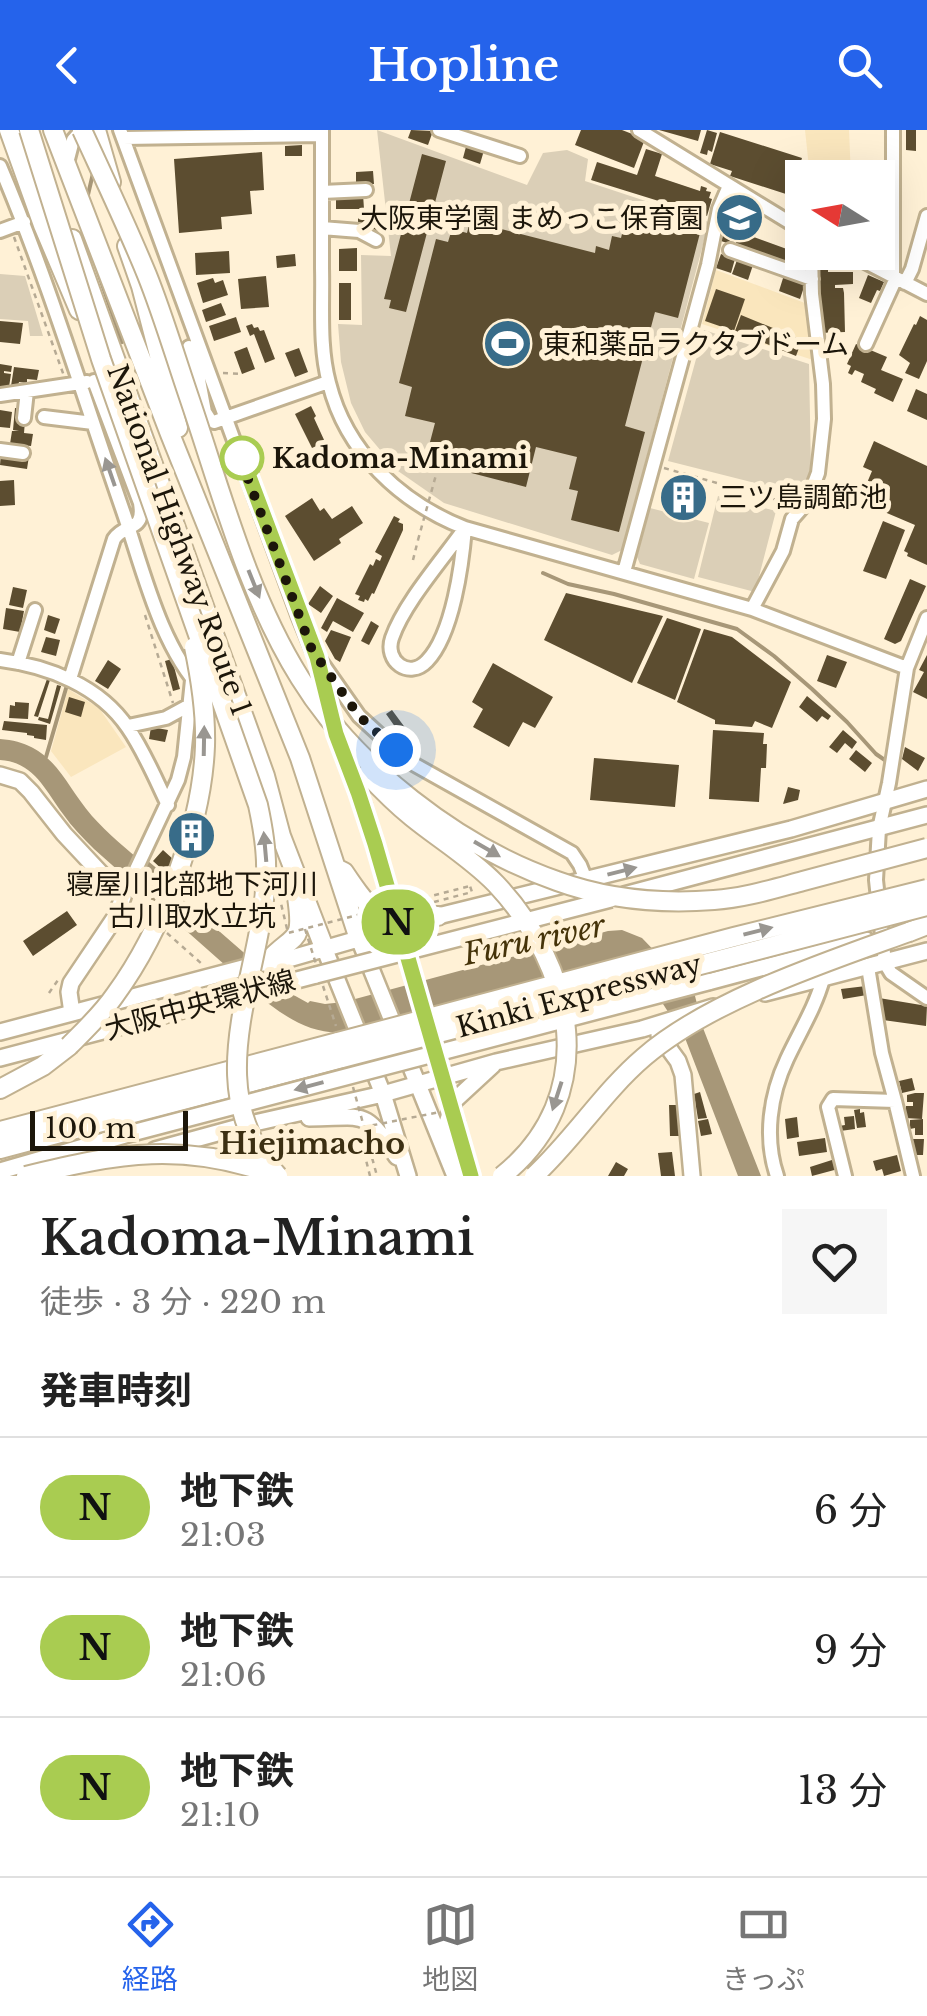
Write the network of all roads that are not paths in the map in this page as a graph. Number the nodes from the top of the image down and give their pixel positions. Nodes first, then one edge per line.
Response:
1 (9, 130) edge
2 (32, 130) edge
3 (53, 130) edge
4 (82, 130) edge
5 (96, 130) edge
6 (438, 130) edge
7 (893, 130) edge
8 (322, 132) edge
9 (648, 132) edge
10 (196, 133) edge
11 (122, 134) edge
12 (520, 156) dead end
13 (0, 166) edge
14 (66, 168) junction
15 (729, 186) junction
16 (366, 190) dead end
17 (322, 192) junction
18 (927, 216) edge
19 (785, 220) edge
20 (11, 226) edge
21 (322, 228) junction
22 (376, 240) dead end
23 (730, 250) dead end
24 (812, 270) edge
25 (881, 270) edge
26 (812, 279) junction
27 (898, 279) junction
28 (927, 294) edge
29 (866, 344) dead end
30 (84, 382) junction
31 (328, 382) junction
32 (124, 388) junction
33 (27, 391) junction
34 (0, 395) edge
35 (44, 417) dead end
36 (24, 418) dead end
37 (226, 419) junction
38 (93, 423) junction
39 (0, 450) edge
40 (23, 453) dead end
41 (186, 474) junction
42 (147, 488) junction
43 (466, 528) junction
44 (129, 529) junction
45 (624, 572) junction
46 (752, 609) junction
47 (35, 610) dead end
48 (927, 618) edge
49 (0, 660) edge
50 (18, 663) junction
51 (907, 668) junction
52 (70, 679) junction
53 (192, 680) junction
54 (301, 680) junction
55 (183, 710) junction
56 (128, 726) junction
57 (251, 738) junction
58 (0, 775) edge
59 (922, 791) edge
60 (886, 802) junction
61 (168, 805) junction
62 (927, 816) edge
63 (879, 829) junction
64 (927, 848) edge
65 (335, 868) junction
66 (294, 872) junction
67 (586, 880) junction
68 (927, 889) edge
69 (123, 894) junction
70 (927, 906) edge
71 (438, 916) junction
72 (927, 924) edge
73 (882, 936) junction
74 (359, 939) junction
75 (325, 950) junction
76 (927, 951) edge
77 (265, 963) junction
78 (886, 963) junction
79 (868, 967) junction
80 (822, 978) junction
81 (927, 998) edge
82 (72, 1013) junction
83 (642, 1029) junction
84 (0, 1032) edge
85 (0, 1058) edge
86 (496, 1062) junction
87 (418, 1082) junction
88 (0, 1089) edge
89 (383, 1094) junction
90 (895, 1101) junction
91 (288, 1116) junction
92 (0, 1130) edge
93 (0, 1148) edge
94 (0, 1171) edge
95 (454, 1171) edge
96 (407, 1172) edge
97 (26, 1176) edge
98 (59, 1176) edge
99 (278, 1176) edge
100 (502, 1176) edge
101 (534, 1176) edge
102 (692, 1176) edge
103 (777, 1176) edge
104 (846, 1176) edge
105 (913, 1176) edge

1 - 32 highway
2 - 32 highway, National Highway Route 1
2 - 42 highway, bridge
3 - 14 highway, National Highway Route 1
4 - 14 street
4 -> 54 highway, bridge
5 - 41 highway, bridge
6 - 12 street
7 - 27 street
8 - 10 street
8 - 17 street
9 - 15 street
10 - 11 street
11 - 37 street
13 - 20 street
14 - 41 highway, National Highway Route 1
15 - 19 street
15 - 45 street
16 - 17 street
17 - 21 street
18 - 27 street
20 - 30 street
21 - 22 street
21 - 31 street
23 - 26 street
24 - 26 street
25 - 27 street
26 - 46 street
27 - 28 street
27 - 29 street
30 - 33 street
30 - 38 street
30 - 44 street
31 - 37 street
31 - 43 street
32 - 57 highway, National Highway Route 1
33 - 34 street
33 - 36 street
35 - 38 street
37 - 67 street
44 -> 38 street
39 - 40 street
41 - 65 highway, National Highway Route 1
88 -> 42 highway, bridge
99 -> 42 highway, bridge
43 - 43 street
43 - 45 street
44 - 52 street
44 - 53 street
45 - 46 street
46 - 51 street
47 - 50 street
48 - 51 street
49 - 50 street
50 - 52 street
51 - 60 street
52 - 56 street
53 - 55 street
53 - 57 street
54 -> 64 highway, bridge
54 -> 100 highway, bridge
55 - 56 street
55 - 61 street
56 - 61 street
57 - 66 highway, National Highway Route 1
58 - 69 main road
59 - 60 main road
60 - 63 street
67 -> 60 main road
61 - 69 street
62 - 63 main road
63 - 73 street
63 - 85 main road, bridge
65 - 71 highway
65 - 74 highway, National Highway Route 1
66 - 75 highway, National Highway Route 1
66 - 77 highway
67 - 71 main road
92 -> 68 highway, Kinki Expressway, bridge
69 - 82 main road
70 - 93 highway, Kinki Expressway, bridge
71 - 74 main road
72 - 73 main road
72 - 101 highway, bridge
73 - 78 street
73 -> 94 main road, bridge
74 - 75 main road
74 - 87 main road
75 - 77 main road
75 - 89 main road
76 - 78 main road
77 - 82 main road
78 - 79 main road
78 - 81 street
79 - 80 main road
79 - 90 street
80 - 83 main road
80 - 103 street
82 - 84 main road
83 - 86 main road
83 - 102 main road
86 - 87 main road
86 - 95 main road
87 - 89 main road
87 - 95 main road
89 - 91 main road
89 - 96 main road
90 - 104 street
90 - 105 street
91 - 96 main road
91 - 98 main road
97 - 99 highway, bridge

